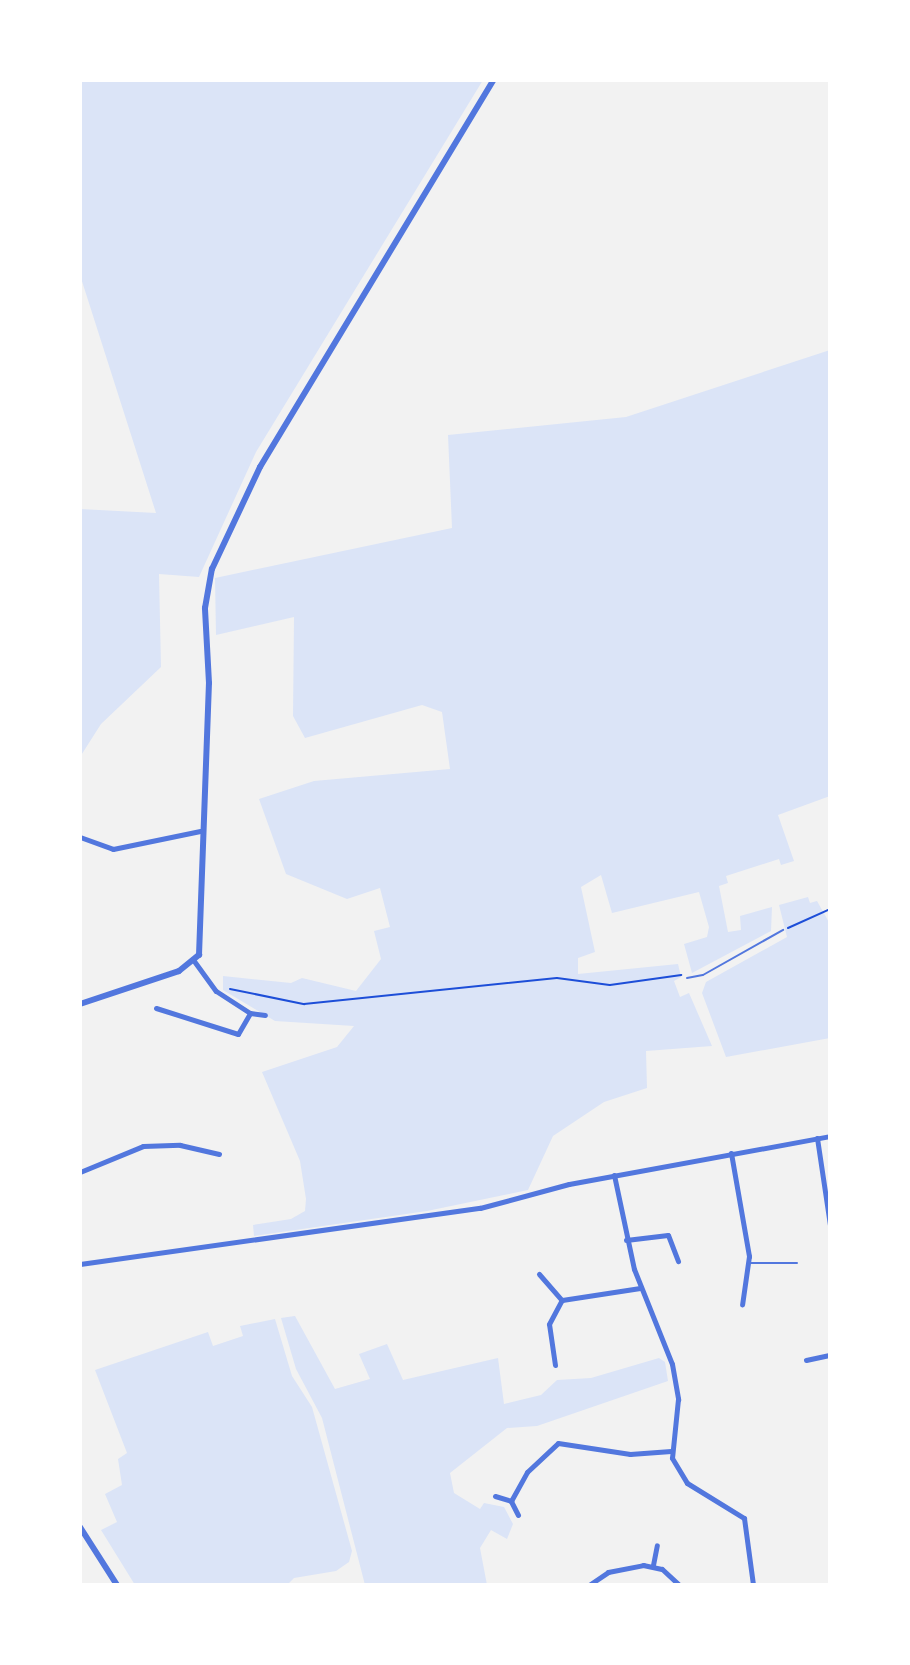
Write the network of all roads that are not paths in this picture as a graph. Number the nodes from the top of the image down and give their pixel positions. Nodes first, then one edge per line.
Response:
1 (493, 80) edge
2 (200, 831) junction
3 (80, 837) edge
4 (783, 930) road end
5 (194, 961) junction
6 (687, 978) road end
7 (80, 1004) edge
8 (156, 1008) dead end
9 (250, 1013) junction
10 (265, 1015) dead end
11 (830, 1136) edge
12 (817, 1138) junction
13 (731, 1153) junction
14 (219, 1154) dead end
15 (80, 1172) edge
16 (614, 1175) junction
17 (830, 1225) edge
18 (626, 1240) junction
19 (678, 1261) dead end
20 (749, 1263) junction
21 (797, 1263) dead end
22 (80, 1264) edge
23 (539, 1274) dead end
24 (640, 1288) junction
25 (562, 1300) junction
26 (742, 1305) dead end
27 (830, 1355) edge
28 (806, 1360) dead end
29 (555, 1365) dead end
30 (671, 1451) junction
31 (495, 1496) dead end
32 (511, 1501) junction
33 (518, 1515) dead end
34 (80, 1527) edge
35 (657, 1545) dead end
36 (653, 1565) junction
37 (117, 1585) edge
38 (589, 1585) edge
39 (679, 1585) edge
40 (753, 1585) edge

1 - 2 street
2 - 3 street
2 - 5 street
4 - 6 lane
5 - 7 street
5 - 9 street
8 - 9 street
9 - 10 street
11 - 12 street
12 - 13 street
12 - 17 street
13 - 16 street
13 - 20 street
14 - 15 street
16 - 18 street
16 - 22 street
18 - 19 street
18 - 24 street
20 - 21 lane
20 - 26 street
23 - 25 street
24 - 25 street
24 - 30 street
25 - 29 street
27 - 28 street
30 - 32 street
30 - 40 street
31 - 32 street
32 - 33 street
34 - 37 street
35 - 36 street
36 - 38 street
36 - 39 street

